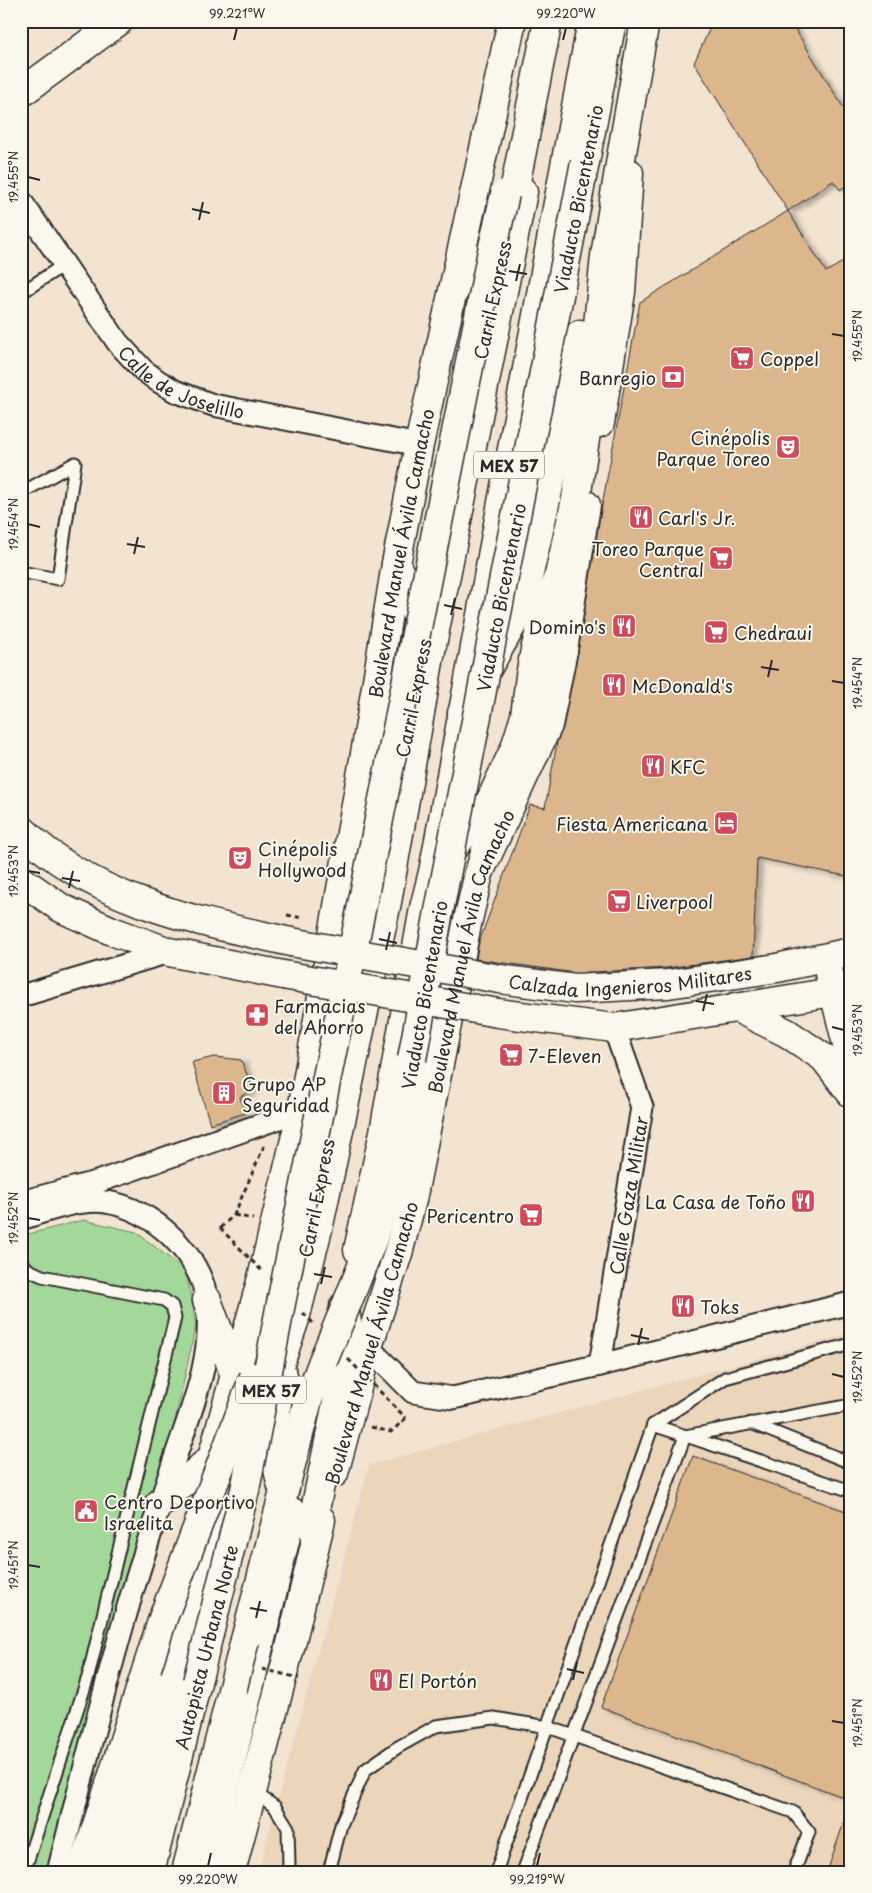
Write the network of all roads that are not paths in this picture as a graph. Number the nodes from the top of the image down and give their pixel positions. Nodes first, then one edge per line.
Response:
1 (119, 21) edge
2 (512, 21) edge
3 (542, 21) edge
4 (548, 21) edge
5 (557, 21) edge
6 (592, 21) edge
7 (612, 21) edge
8 (640, 21) edge
9 (645, 21) edge
10 (21, 93) edge
11 (21, 201) edge
12 (516, 225) junction
13 (65, 264) junction
14 (453, 292) junction
15 (21, 294) edge
16 (567, 407) junction
17 (419, 445) junction
18 (21, 493) edge
19 (576, 499) junction
20 (396, 564) junction
21 (21, 572) edge
22 (546, 608) junction
23 (432, 650) junction
24 (563, 650) junction
25 (462, 713) junction
26 (539, 722) junction
27 (21, 829) edge
28 (433, 872) junction
29 (479, 874) junction
30 (21, 880) edge
31 (129, 897) junction
32 (112, 932) junction
33 (169, 952) junction
34 (838, 954) edge
35 (842, 990) edge
36 (21, 996) edge
37 (735, 1007) junction
38 (614, 1028) junction
39 (851, 1060) edge
40 (851, 1093) edge
41 (309, 1118) junction
42 (396, 1144) joint
43 (27, 1212) edge
44 (23, 1266) edge
45 (207, 1300) junction
46 (281, 1303) junction
47 (851, 1303) edge
48 (344, 1306) junction
49 (851, 1344) edge
50 (368, 1347) junction
51 (600, 1365) junction
52 (283, 1375) junction
53 (235, 1376) junction
54 (851, 1405) edge
55 (751, 1423) junction
56 (653, 1425) junction
57 (685, 1436) junction
58 (213, 1457) junction
59 (850, 1462) edge
60 (245, 1490) junction
61 (851, 1491) edge
62 (284, 1492) junction
63 (160, 1504) junction
64 (315, 1542) junction
65 (548, 1727) junction
66 (574, 1736) junction
67 (252, 1791) junction
68 (24, 1872) edge
69 (58, 1872) edge
70 (82, 1872) edge
71 (104, 1872) edge
72 (129, 1872) edge
73 (150, 1872) edge
74 (186, 1872) edge
75 (204, 1872) edge
76 (231, 1872) edge
77 (287, 1872) edge
78 (329, 1872) edge
79 (496, 1872) edge
80 (523, 1872) edge
81 (794, 1872) edge

1 - 10 main road
2 - 14 main road, Boulevard Manuel Ávila Camacho
3 - 41 main road, bridge
4 - 52 main road, Carril Express, bridge
5 - 12 main road, MEX 57
6 - 25 main road, Boulevard Manuel Ávila Camacho / MEX 57
7 - 42 main road, Viaducto Bicentenario, bridge
8 - 16 main road
8 - 24 main road, Boulevard Manuel Ávila Camacho
9 - 19 main road, bridge
11 - 13 street, Calle de Joselillo
12 - 14 main road
12 - 23 main road, MEX 57
13 - 15 lane
13 - 17 street, Calle de Joselillo
14 - 17 main road, Boulevard Manuel Ávila Camacho
16 - 22 main road
16 - 25 main road
17 - 20 main road, Boulevard Manuel Ávila Camacho
18 - 21 lane
19 - 22 main road
19 - 26 main road
20 - 23 main road
20 - 41 main road, Boulevard Manuel Ávila Camacho
22 - 28 main road
23 - 72 main road, MEX 57
24 - 26 main road
24 - 29 main road, Boulevard Manuel Ávila Camacho
25 - 28 main road, Boulevard Manuel Ávila Camacho / MEX 57
26 - 29 main road
27 - 31 main road, Calzada Ingenieros Militares
28 - 48 main road, Boulevard Manuel Ávila Camacho / MEX 57
29 - 50 main road, Boulevard Manuel Ávila Camacho
30 - 32 main road, Calzada Ingenieros Militares
31 - 32 main road
31 - 34 main road, Calzada Ingenieros Militares, bridge
32 - 33 main road, Calzada Ingenieros Militares
33 - 36 street
33 - 38 main road, Calzada Ingenieros Militares, bridge
34 - 35 main road
35 - 37 main road, Calzada Ingenieros Militares
35 - 39 main road
37 - 38 main road, Calzada Ingenieros Militares
37 - 40 main road
38 - 51 street, Calle Gaza Militar
41 - 43 street
41 - 46 main road, Autopista Urbana Norte, bridge
41 - 53 main road, Boulevard Manuel Ávila Camacho
42 - 62 main road, Autopista Urbana Norte, bridge
43 - 45 street
44 - 68 lane
45 - 53 main road
45 - 63 street
46 - 60 main road, Autopista Urbana Norte, bridge
46 - 70 main road, bridge
47 - 51 street
48 - 64 main road
48 - 75 main road, Boulevard Manuel Ávila Camacho / MEX 57
49 - 56 lane
50 - 51 street
50 - 64 main road, Boulevard Manuel Ávila Camacho
52 - 60 main road, Carril Express, bridge
52 - 62 main road, Carril Express
53 - 58 main road, Boulevard Manuel Ávila Camacho
54 - 55 lane
55 - 57 lane
55 - 59 lane
56 - 57 lane
56 - 65 lane
57 - 61 lane
57 - 66 lane
58 - 63 main road
58 - 71 main road, Boulevard Manuel Ávila Camacho
60 - 73 main road, Autopista Urbana Norte, bridge
62 - 74 main road, Autopista Urbana Norte, bridge
63 - 69 street
64 - 67 main road, Boulevard Manuel Ávila Camacho
65 - 66 lane
65 - 78 lane
65 - 79 lane
66 - 80 lane
66 - 81 lane
67 - 76 main road, Boulevard Manuel Ávila Camacho
67 - 77 lane

